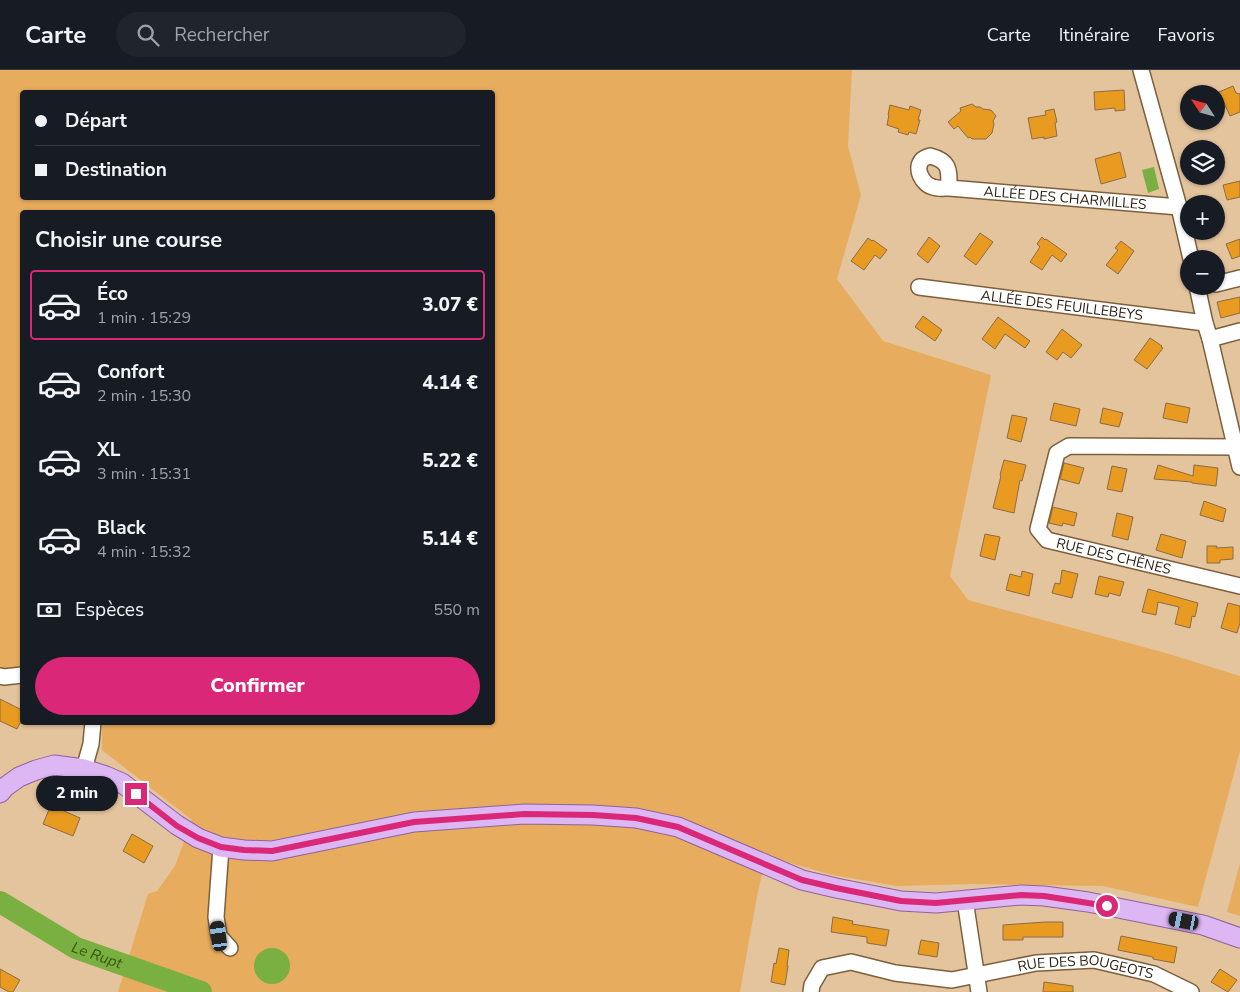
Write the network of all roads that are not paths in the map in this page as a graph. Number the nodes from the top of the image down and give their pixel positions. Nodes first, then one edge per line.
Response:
1 (1141, 70) edge
2 (949, 188) dead end
3 (1179, 207) junction
4 (1188, 250) edge
5 (1240, 278) edge
6 (1225, 282) edge
7 (919, 287) dead end
8 (1202, 295) edge
9 (1205, 323) junction
10 (1240, 331) edge
11 (1210, 339) junction
12 (1235, 446) junction
13 (1240, 468) edge
14 (1240, 586) edge
15 (20, 675) edge
16 (0, 676) edge
17 (93, 725) edge
18 (84, 769) junction
19 (0, 793) edge
20 (221, 847) junction
21 (965, 900) junction
22 (1240, 938) edge
23 (230, 948) dead end
24 (976, 974) junction
25 (811, 992) edge
26 (979, 992) edge
27 (1190, 992) edge

1 - 3 street
2 - 3 street, ALLÉE DES CHARMILLES
3 - 4 street
5 - 6 street
7 - 9 street, ALLÉE DES FEUILLEBEYS
8 - 9 street
9 - 11 street
10 - 11 street
11 - 12 street
12 - 13 street
12 - 14 street, RUE DES CHÊNES
15 - 16 street
17 - 18 street
18 - 19 main road
18 - 20 main road
20 - 21 main road
20 - 23 street
21 - 22 main road
21 - 24 street
24 - 25 street, RUE DES BOUGEOTS
24 - 26 street
24 - 27 street, RUE DES BOUGEOTS

